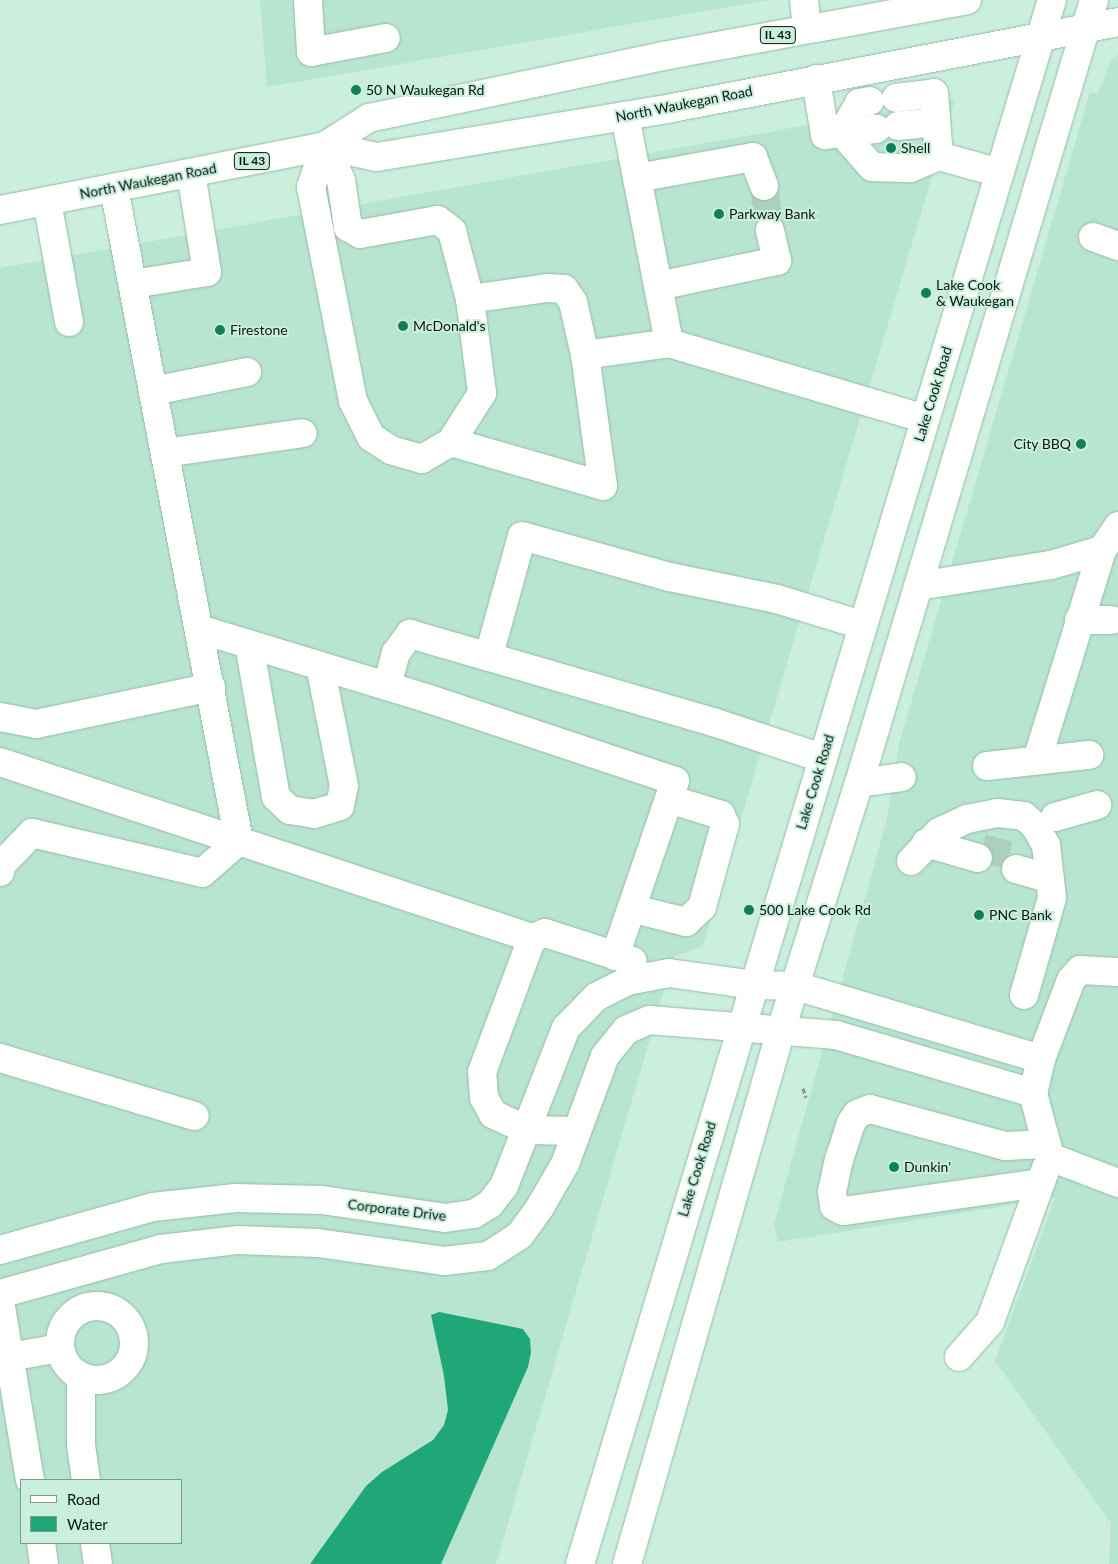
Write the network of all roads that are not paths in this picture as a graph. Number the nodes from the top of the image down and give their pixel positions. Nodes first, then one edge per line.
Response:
1 (308, 0) edge
2 (804, 0) edge
3 (967, 0) edge
4 (1052, 0) edge
5 (1094, 0) edge
6 (886, 7) edge
7 (1118, 22) edge
8 (1086, 28) junction
9 (807, 30) junction
10 (1042, 36) junction
11 (386, 38) dead end
12 (816, 79) junction
13 (625, 116) junction
14 (936, 122) junction
15 (842, 133) junction
16 (325, 146) junction
17 (939, 156) junction
18 (191, 172) junction
19 (1000, 173) junction
20 (638, 178) junction
21 (764, 186) tunnel mouth
22 (114, 188) junction
23 (47, 201) junction
24 (0, 210) edge
25 (770, 230) tunnel mouth
26 (1093, 237) dead end
27 (1118, 246) edge
28 (133, 284) junction
29 (658, 286) junction
30 (470, 299) junction
31 (69, 322) dead end
32 (669, 343) junction
33 (585, 355) junction
34 (247, 372) dead end
35 (153, 391) junction
36 (925, 419) junction
37 (303, 433) dead end
38 (451, 442) junction
39 (165, 453) junction
40 (1118, 526) edge
41 (1102, 550) junction
42 (918, 586) junction
43 (1079, 620) junction
44 (1111, 620) dead end
45 (862, 625) junction
46 (199, 629) junction
47 (249, 644) junction
48 (489, 655) junction
49 (320, 666) junction
50 (386, 686) junction
51 (211, 687) junction
52 (0, 717) edge
53 (1089, 755) dead end
54 (822, 758) junction
55 (1037, 760) junction
56 (0, 762) edge
57 (987, 766) dead end
58 (902, 777) dead end
59 (859, 783) junction
60 (669, 799) junction
61 (1097, 805) dead end
62 (1054, 817) dead end
63 (239, 841) junction
64 (982, 847) tunnel mouth
65 (0, 872) edge
66 (634, 909) junction
67 (532, 938) junction
68 (615, 956) junction
69 (1118, 972) edge
70 (669, 973) junction
71 (753, 985) junction
72 (796, 986) junction
73 (1024, 995) dead end
74 (740, 1027) junction
75 (781, 1030) junction
76 (0, 1058) edge
77 (1041, 1059) junction
78 (1033, 1093) junction
79 (195, 1116) dead end
80 (527, 1130) junction
81 (576, 1131) junction
82 (1049, 1151) junction
83 (1040, 1183) junction
84 (1118, 1183) edge
85 (0, 1250) edge
86 (0, 1294) edge
87 (0, 1301) edge
88 (60, 1348) junction
89 (9, 1357) junction
90 (959, 1357) dead end
91 (81, 1377) junction
92 (30, 1479) edge
93 (86, 1479) edge
94 (41, 1544) edge
95 (95, 1544) edge
96 (44, 1564) edge
97 (98, 1564) edge
98 (580, 1564) edge
99 (627, 1564) edge

1 - 11 main road
2 - 9 main road
3 - 6 main road, North Waukegan Road / IL 43
4 - 10 main road, Lake Cook Road
5 - 8 main road
6 - 9 main road, North Waukegan Road / IL 43
7 - 8 main road, IL 43
8 - 10 main road, IL 43
8 - 42 main road
9 - 16 main road, North Waukegan Road / IL 43
10 - 12 main road, North Waukegan Road / IL 43
10 - 19 main road, Lake Cook Road
12 - 13 main road, North Waukegan Road / IL 43
12 - 15 main road
13 - 16 main road, North Waukegan Road / IL 43
13 - 20 main road
14 - 15 main road
14 - 15 main road
14 - 17 main road
15 - 17 main road
16 - 18 main road, North Waukegan Road / IL 43
16 - 30 main road
16 - 38 main road
17 - 19 main road
18 - 22 main road, North Waukegan Road / IL 43
18 - 28 main road
19 - 36 main road, Lake Cook Road
20 - 21 main road
20 - 29 main road
22 - 23 main road, North Waukegan Road / IL 43
22 - 28 main road
23 - 24 main road, North Waukegan Road / IL 43
23 - 31 main road
25 - 29 main road
26 - 27 main road
28 - 35 main road
29 - 32 main road
30 - 33 main road
30 - 38 main road
32 - 33 main road
32 - 36 main road
33 - 38 main road
34 - 35 main road
35 - 39 main road
36 - 45 main road, Lake Cook Road
37 - 39 main road
39 - 46 main road
40 - 41 main road
41 - 42 main road
41 - 43 main road
42 - 59 main road
43 - 44 main road
43 - 55 main road
45 - 48 main road
45 - 54 main road, Lake Cook Road
46 - 47 main road
46 - 51 main road
47 - 49 main road
47 - 49 main road
48 - 50 main road
48 - 54 main road
49 - 50 main road
50 - 60 main road
51 - 52 main road
51 - 63 main road
53 - 55 main road
54 - 71 main road, Lake Cook Road
55 - 57 main road
56 - 63 main road
58 - 59 main road
59 - 72 main road
60 - 66 main road
60 - 66 main road
61 - 62 main road
63 - 65 main road
63 - 67 main road
64 - 73 main road
66 - 68 main road
67 - 68 main road
67 - 80 main road
68 - 70 main road
69 - 77 main road
70 - 71 main road, Corporate Drive
70 - 80 main road, Corporate Drive
71 - 72 main road, Corporate Drive
71 - 74 main road, Lake Cook Road
72 - 75 main road
72 - 77 main road, Corporate Drive
74 - 75 main road
74 - 81 main road
74 - 98 main road, Lake Cook Road
75 - 78 main road
75 - 99 main road
76 - 79 main road
77 - 78 main road
78 - 82 main road
80 - 81 main road
80 - 85 main road, Corporate Drive
81 - 86 main road
82 - 83 main road
82 - 83 main road
82 - 84 main road
83 - 90 main road
87 - 89 main road
88 - 89 main road
88 - 91 main road
88 - 91 main road
89 - 92 main road
91 - 93 main road
94 - 96 main road
95 - 97 main road

